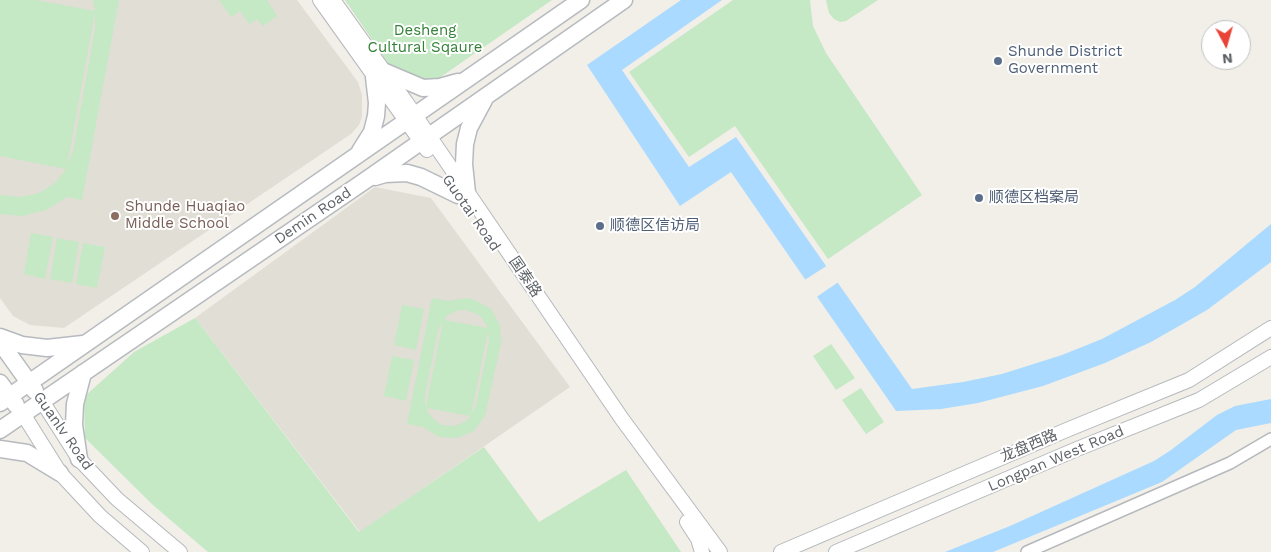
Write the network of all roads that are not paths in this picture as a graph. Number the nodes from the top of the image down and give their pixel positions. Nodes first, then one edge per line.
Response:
1 (320, 0) edge
2 (333, 0) edge
3 (581, 0) edge
4 (624, 0) edge
5 (379, 74) junction
6 (467, 80) junction
7 (485, 96) junction
8 (411, 119) junction
9 (425, 139) junction
10 (358, 156) junction
11 (366, 180) junction
12 (463, 194) junction
13 (1271, 328) edge
14 (0, 337) edge
15 (0, 342) edge
16 (85, 344) junction
17 (1271, 357) edge
18 (83, 373) junction
19 (0, 383) edge
20 (30, 383) junction
21 (5, 400) edge
22 (42, 401) junction
23 (22, 414) junction
24 (0, 430) edge
25 (1271, 440) edge
26 (0, 449) edge
27 (79, 459) junction
28 (60, 473) junction
29 (142, 552) edge
30 (180, 552) edge
31 (702, 552) edge
32 (720, 552) edge
33 (781, 552) edge
34 (836, 552) edge
35 (1027, 552) edge

1 - 5 street
2 - 5 street
3 - 6 main road
4 - 7 main road, Demin Road
5 - 6 main road
5 - 8 street
5 - 10 main road
6 - 8 main road
7 - 9 main road, Demin Road
7 - 12 main road
8 - 9 street, Guotai Road
8 - 10 main road
9 - 11 main road, Demin Road
9 - 12 street, Guotai Road
10 - 16 main road
11 - 12 main road
11 - 18 main road, Demin Road
12 - 31 street, Guotai Road
12 - 32 street, 国泰路
13 - 33 street, 龙盘西路
14 - 16 main road
15 - 20 main road, Guanlv Road
16 - 20 main road
17 - 34 street, Longpan West Road
18 - 22 main road, Demin Road
18 - 27 main road
19 - 21 main road, Guanlv Road
20 - 21 main road
20 - 22 main road, Guanlv Road
21 - 23 main road, Guanlv Road
22 - 23 main road, Demin Road
22 - 27 street, Guanlv Road
23 - 24 main road, Demin Road
23 - 28 street, Guanlv Road
25 - 35 street
26 - 28 main road
27 - 30 street, Guanlv Road
28 - 29 street, Guanlv Road

